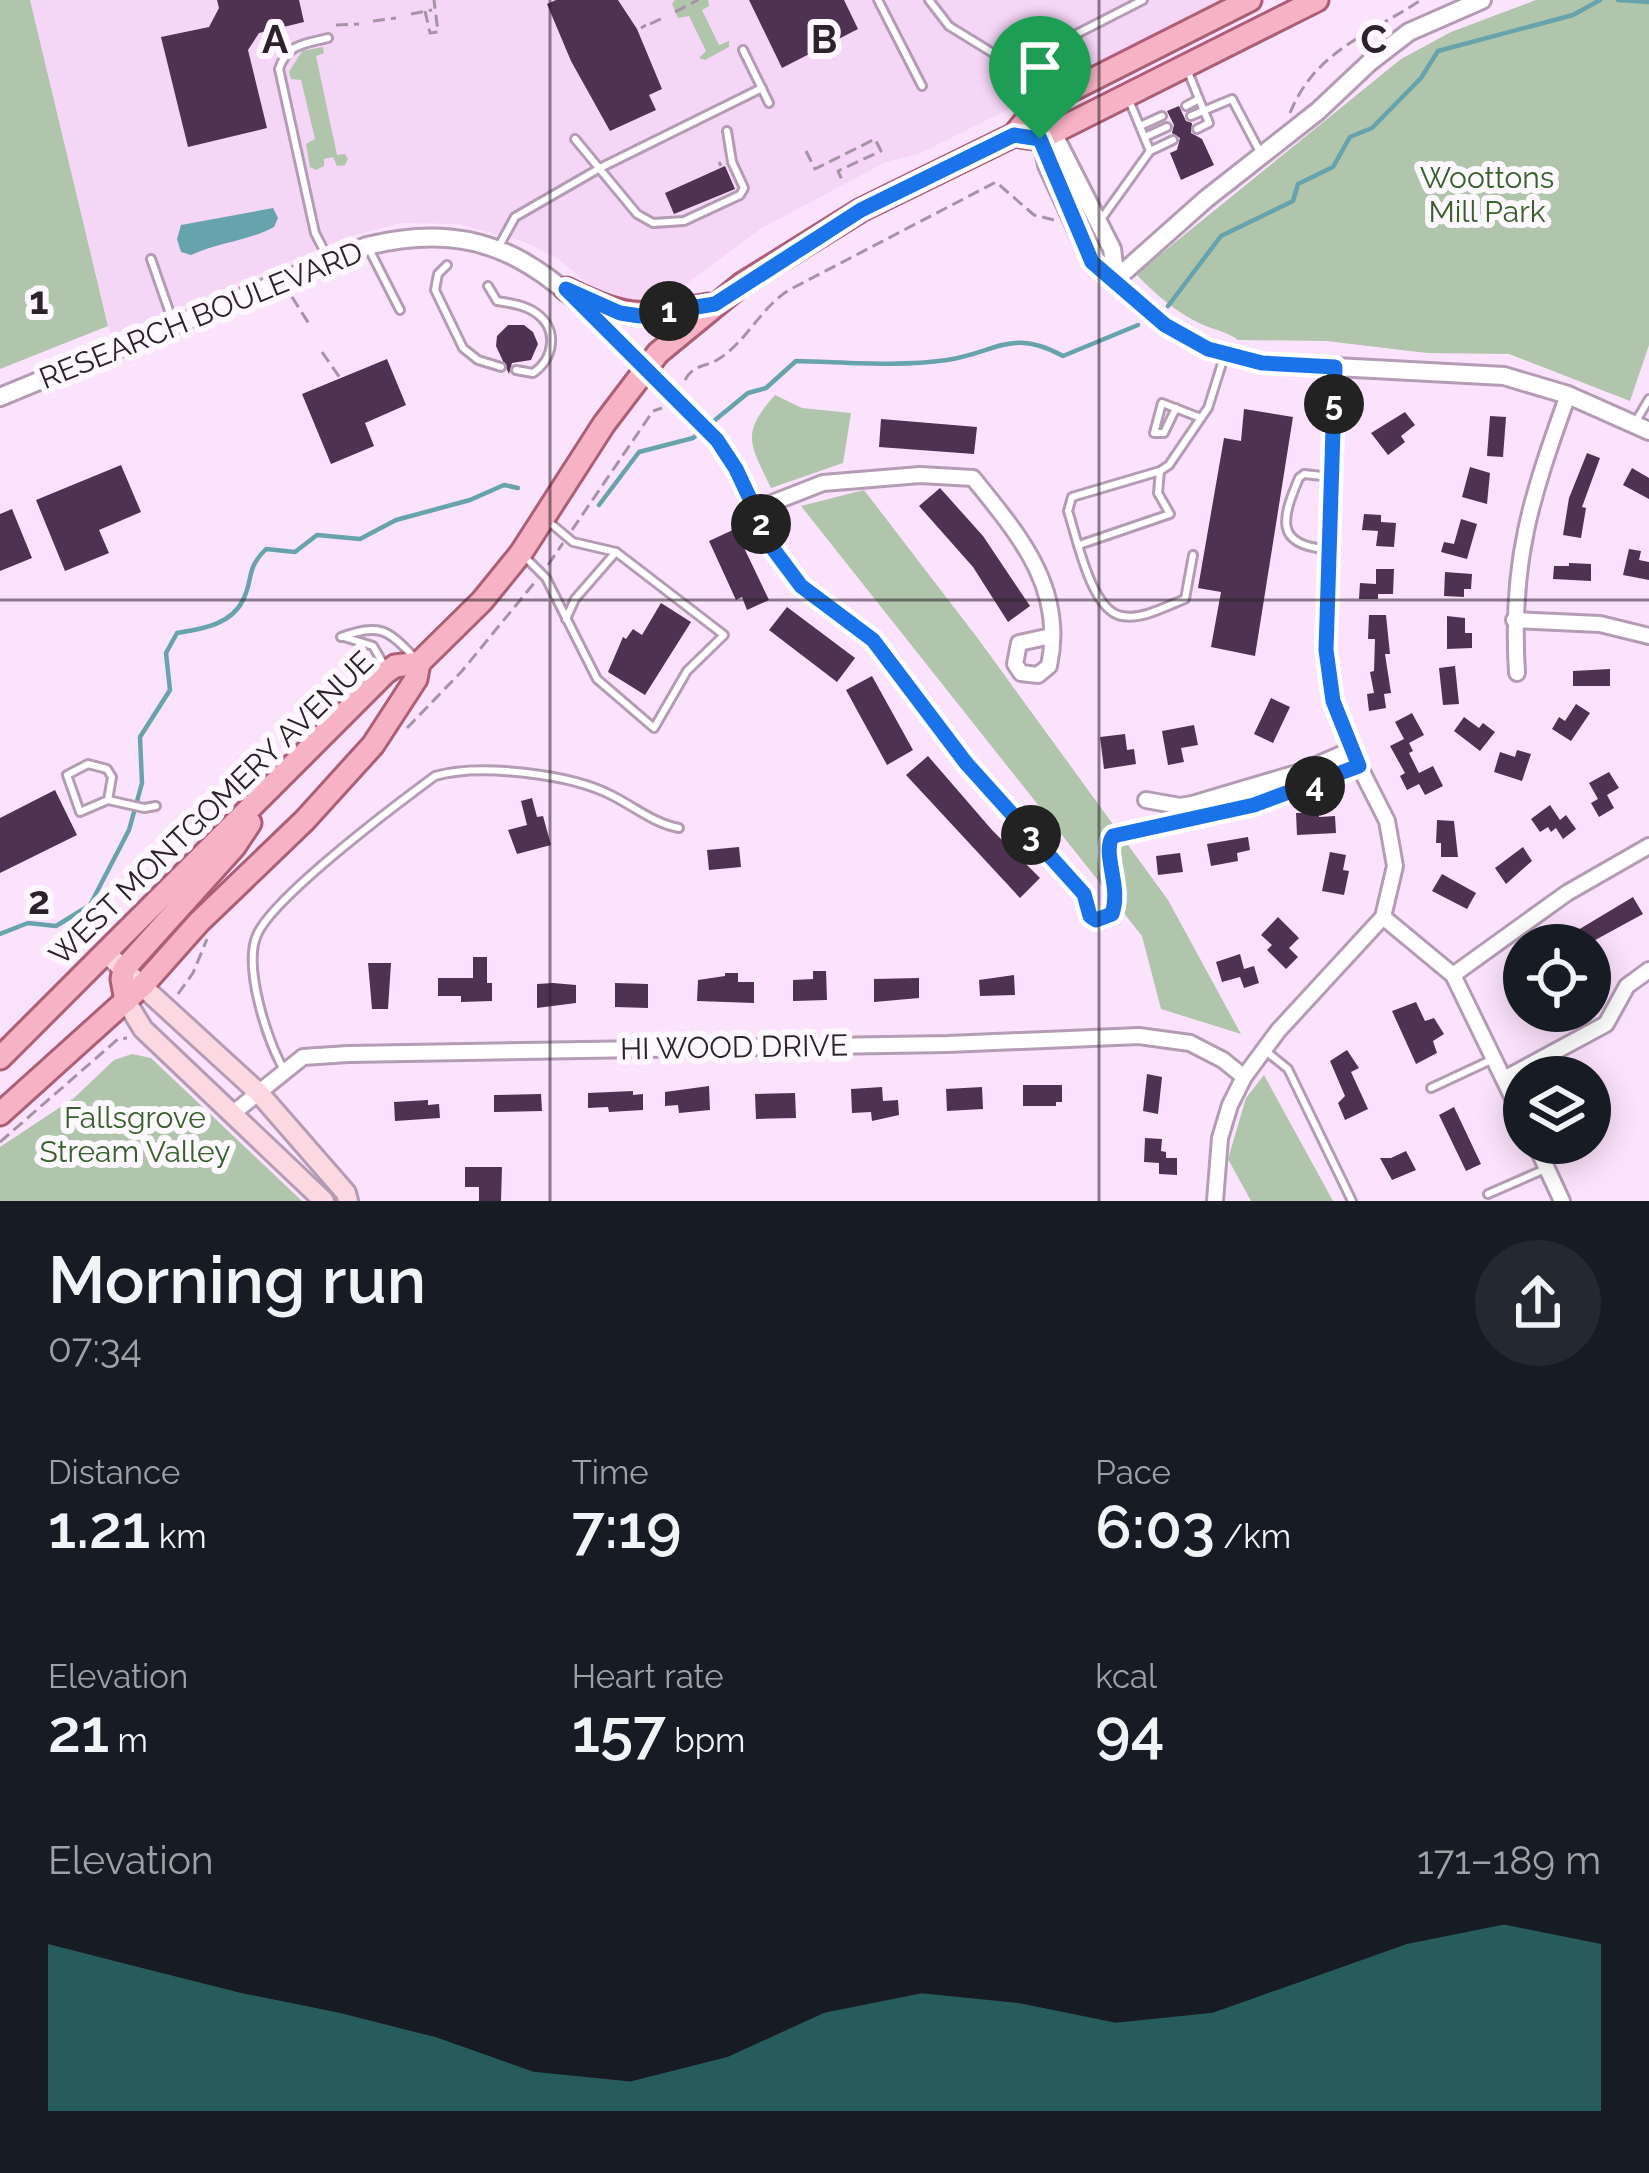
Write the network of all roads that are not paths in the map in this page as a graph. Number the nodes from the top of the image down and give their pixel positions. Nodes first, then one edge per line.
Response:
1 (878, 0) edge
2 (929, 0) edge
3 (1143, 0) edge
4 (1250, 0) edge
5 (1317, 0) edge
6 (1482, 0) edge
7 (328, 38) dead end
8 (743, 50) dead end
9 (1013, 66) junction
10 (1186, 66) junction
11 (922, 86) dead end
12 (761, 88) junction
13 (1127, 96) junction
14 (1198, 99) junction
15 (769, 103) dead end
16 (1186, 106) dead end
17 (1036, 108) junction
18 (1204, 111) junction
19 (1162, 116) dead end
20 (1191, 116) dead end
21 (1140, 126) junction
22 (1167, 127) dead end
23 (1196, 129) dead end
24 (727, 131) dead end
25 (1014, 135) junction
26 (1048, 135) junction
27 (1145, 137) junction
28 (575, 139) dead end
29 (1173, 140) dead end
30 (1150, 151) junction
31 (1262, 154) junction
32 (600, 168) junction
33 (1100, 220) junction
34 (367, 246) junction
35 (498, 248) junction
36 (151, 259) dead end
37 (329, 261) junction
38 (447, 266) dead end
39 (1116, 279) junction
40 (488, 286) dead end
41 (566, 289) junction
42 (715, 304) junction
43 (400, 310) dead end
44 (175, 325) junction
45 (1225, 353) junction
46 (501, 367) dead end
47 (1335, 367) junction
48 (646, 368) junction
49 (516, 370) dead end
50 (1568, 395) junction
51 (0, 397) edge
52 (1649, 399) edge
53 (1176, 408) junction
54 (1201, 418) junction
55 (1642, 427) edge
56 (1160, 471) junction
57 (1332, 477) junction
58 (754, 510) junction
59 (544, 518) junction
60 (1079, 545) junction
61 (1329, 549) junction
62 (616, 552) junction
63 (521, 553) junction
64 (1193, 555) dead end
65 (566, 619) junction
66 (1514, 620) junction
67 (1051, 635) dead end
68 (1649, 636) edge
69 (419, 663) junction
70 (386, 673) junction
71 (1517, 673) dead end
72 (1351, 750) junction
73 (273, 787) junction
74 (108, 800) junction
75 (1146, 800) dead end
76 (155, 806) dead end
77 (679, 829) dead end
78 (1649, 846) edge
79 (1084, 894) road end
80 (1383, 917) junction
81 (106, 953) junction
82 (124, 969) junction
83 (1649, 970) edge
84 (1453, 975) junction
85 (134, 993) junction
86 (1264, 1049) junction
87 (1546, 1056) edge
88 (0, 1058) edge
89 (1494, 1059) junction
90 (286, 1071) junction
91 (1503, 1076) edge
92 (1244, 1077) junction
93 (1431, 1088) dead end
94 (259, 1093) junction
95 (0, 1114) edge
96 (232, 1114) junction
97 (1545, 1164) edge
98 (1547, 1168) junction
99 (1488, 1194) dead end
100 (324, 1201) edge
101 (348, 1201) edge
102 (1214, 1201) edge
103 (1352, 1201) edge
104 (1562, 1201) edge

1 - 11 lane
2 - 9 lane
3 - 9 lane
4 - 17 main road, WEST MONTGOMERY AVENUE
5 - 10 main road
6 - 31 street
7 - 37 lane
8 - 12 lane
9 - 17 lane
10 - 13 main road
10 - 14 lane
12 - 15 lane
12 - 32 lane
13 - 21 lane
13 - 26 main road
14 - 16 lane
14 - 18 lane
17 - 25 main road, WEST MONTGOMERY AVENUE
17 - 26 street
18 - 20 lane
18 - 23 lane
18 - 31 lane
19 - 21 lane
21 - 27 lane
22 - 27 lane
24 - 32 lane
25 - 26 main road
25 - 42 main road, WEST MONTGOMERY AVENUE
26 - 33 street
26 - 39 street
27 - 30 lane
28 - 32 lane
29 - 30 lane
30 - 33 lane
31 - 39 street
32 - 35 lane
33 - 39 street
34 - 35 street, RESEARCH BOULEVARD
34 - 37 street, RESEARCH BOULEVARD
34 - 43 lane
35 - 41 street, RESEARCH BOULEVARD
36 - 44 lane
37 - 44 street, RESEARCH BOULEVARD
38 - 46 lane
39 - 45 street
40 - 49 lane
41 - 42 main road
41 - 48 street, RESEARCH BOULEVARD
42 - 48 main road, WEST MONTGOMERY AVENUE
44 - 51 street, RESEARCH BOULEVARD
45 - 47 street
45 - 54 lane
47 - 50 street
47 - 57 street
48 - 58 street
48 - 59 main road, WEST MONTGOMERY AVENUE
50 - 55 street
50 - 66 street
52 - 55 lane
53 - 53 lane
53 - 54 lane
54 - 56 lane
56 - 60 lane
56 - 60 lane
57 - 61 street
57 - 61 lane
58 - 67 street
58 - 79 street
59 - 62 lane
59 - 63 main road, WEST MONTGOMERY AVENUE
60 - 64 lane
61 - 72 street
62 - 65 lane
62 - 65 lane
63 - 65 lane
63 - 69 main road, WEST MONTGOMERY AVENUE
66 - 68 street
66 - 71 street
69 - 70 main road, WEST MONTGOMERY AVENUE
69 - 70 lane
69 - 85 main road, WEST MONTGOMERY AVENUE
70 - 73 main road, WEST MONTGOMERY AVENUE
72 - 75 street
72 - 80 street
73 - 81 main road, WEST MONTGOMERY AVENUE
73 - 82 main road
74 - 74 lane
74 - 76 lane
77 - 90 lane
78 - 84 street
80 - 84 street
80 - 86 street
81 - 82 main road
81 - 88 main road, WEST MONTGOMERY AVENUE
82 - 85 main road
83 - 87 street
84 - 89 street
85 - 94 main road
85 - 95 main road, WEST MONTGOMERY AVENUE
85 - 96 main road
86 - 92 street
86 - 103 lane
89 - 91 street
89 - 93 lane
90 - 92 street, HI WOOD DRIVE
90 - 94 street, HI WOOD DRIVE
92 - 102 street
94 - 96 street, HI WOOD DRIVE
94 - 101 main road
96 - 100 main road
97 - 98 street
98 - 99 lane
98 - 104 street

